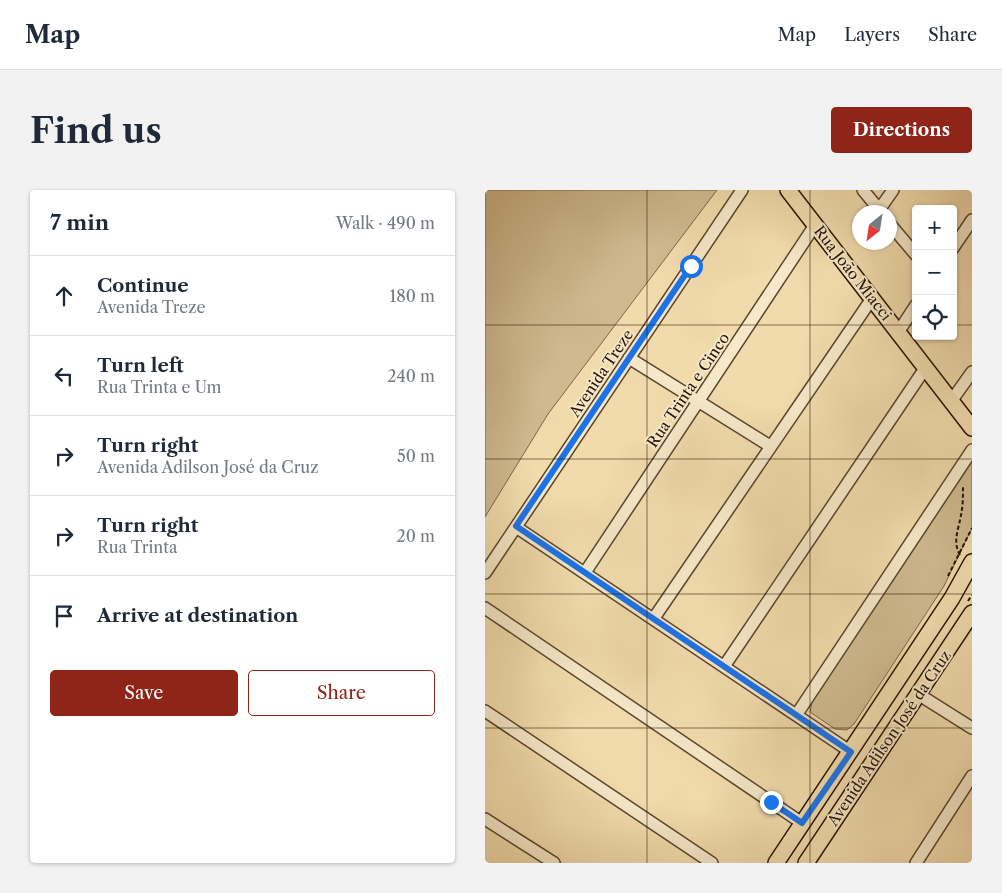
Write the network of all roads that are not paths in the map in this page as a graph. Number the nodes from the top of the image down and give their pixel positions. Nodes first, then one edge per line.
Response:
1 (742, 190) edge
2 (788, 190) edge
3 (863, 190) edge
4 (893, 190) edge
5 (875, 205) edge
6 (884, 205) edge
7 (972, 220) edge
8 (815, 225) junction
9 (897, 232) edge
10 (957, 242) edge
11 (912, 250) edge
12 (873, 297) junction
13 (912, 311) edge
14 (899, 331) junction
15 (629, 358) junction
16 (926, 366) junction
17 (972, 372) edge
18 (953, 400) junction
19 (699, 401) junction
20 (972, 428) edge
21 (770, 446) junction
22 (972, 450) edge
23 (516, 526) junction
24 (966, 558) edge
25 (586, 571) junction
26 (485, 573) edge
27 (485, 608) edge
28 (972, 613) edge
29 (654, 618) junction
30 (725, 665) junction
31 (918, 694) junction
32 (485, 711) edge
33 (797, 714) junction
34 (972, 728) edge
35 (851, 752) junction
36 (972, 776) edge
37 (802, 823) junction
38 (487, 824) edge
39 (554, 863) edge
40 (712, 863) edge
41 (776, 863) edge
42 (806, 863) edge
43 (915, 863) edge

1 - 15 street, Avenida Treze
2 - 8 main road, Rua João Miacci
3 - 5 street
4 - 6 street
7 - 10 street
8 - 12 main road, Rua João Miacci
8 - 19 street, Rua Trinta e Cinco
9 - 11 street
12 - 14 main road, Rua João Miacci
12 - 21 street
13 - 14 street
14 - 16 main road, Rua João Miacci
15 - 19 street
15 - 23 street, Avenida Treze
16 - 18 main road, Rua João Miacci
16 - 30 street
17 - 18 street
18 - 20 main road, Rua João Miacci
19 - 21 street
19 - 25 street, Rua Trinta e Cinco
21 - 29 street
22 - 33 street
23 - 25 street
23 - 26 street, Avenida Treze
24 - 35 main road, Avenida Adilson José da Cruz
25 - 29 street
27 - 37 street
28 - 31 main road, Avenida Adilson José da Cruz
29 - 30 street
30 - 33 street
31 - 34 street
31 - 42 main road, Avenida Adilson José da Cruz
32 - 40 street
33 - 35 street
35 - 37 main road, Avenida Adilson José da Cruz
36 - 43 street
37 - 41 main road, Avenida Adilson José da Cruz
38 - 39 street

